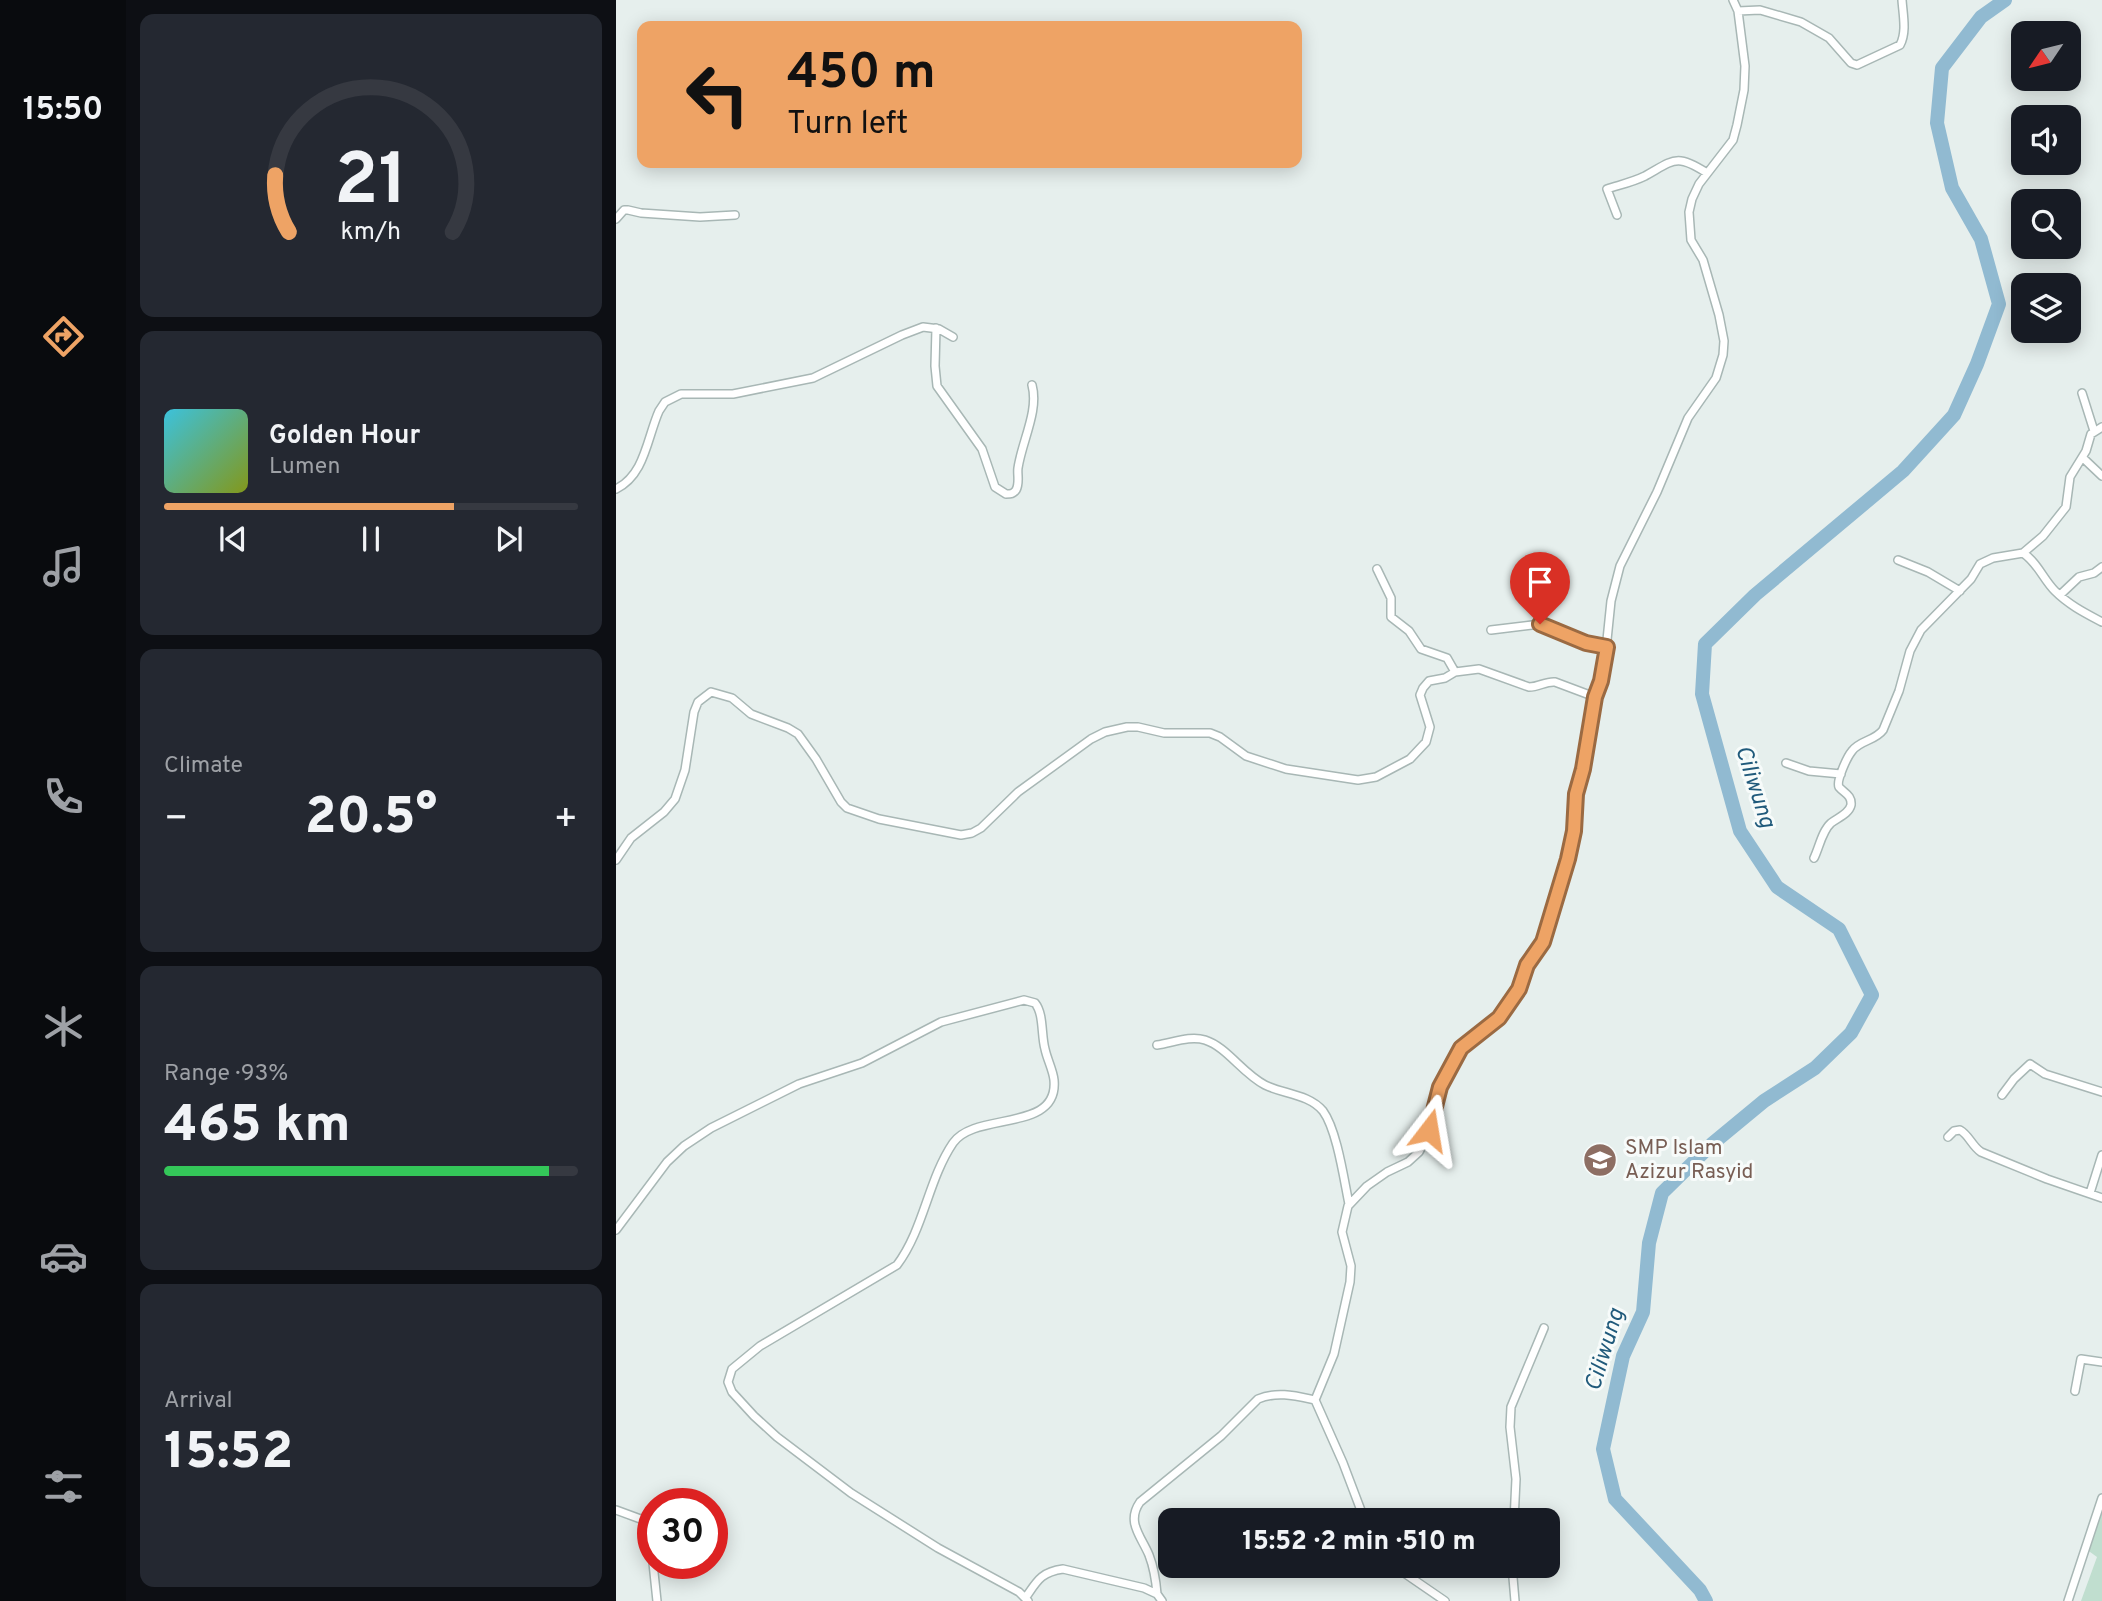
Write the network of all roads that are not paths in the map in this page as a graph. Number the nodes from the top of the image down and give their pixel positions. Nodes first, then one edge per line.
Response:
1 (1733, 0) edge
2 (1902, 0) edge
3 (1738, 11) junction
4 (1707, 173) junction
5 (735, 215) dead end
6 (1617, 215) dead end
7 (616, 219) edge
8 (936, 328) junction
9 (953, 337) dead end
10 (1032, 385) dead end
11 (2082, 393) dead end
12 (2098, 429) edge
13 (2083, 458) junction
14 (2102, 476) edge
15 (616, 489) edge
16 (2023, 553) junction
17 (1899, 560) dead end
18 (2102, 568) edge
19 (1377, 569) dead end
20 (1960, 591) junction
21 (2060, 595) junction
22 (2102, 622) edge
23 (1491, 630) dead end
24 (1607, 647) junction
25 (1455, 672) junction
26 (1595, 697) junction
27 (1786, 763) dead end
28 (1841, 774) junction
29 (1814, 858) dead end
30 (616, 860) edge
31 (1157, 1045) dead end
32 (2102, 1092) edge
33 (2002, 1096) dead end
34 (1948, 1137) dead end
35 (2102, 1155) edge
36 (2090, 1193) junction
37 (2102, 1198) edge
38 (1349, 1204) junction
39 (616, 1230) edge
40 (1544, 1328) dead end
41 (2102, 1362) edge
42 (2075, 1391) dead end
43 (1315, 1400) junction
44 (2102, 1498) edge
45 (1360, 1508) edge
46 (1515, 1508) edge
47 (616, 1510) edge
48 (637, 1518) edge
49 (1411, 1578) edge
50 (1513, 1578) edge
51 (655, 1579) edge
52 (1159, 1598) edge
53 (1027, 1599) edge
54 (657, 1601) edge
55 (1445, 1601) edge
56 (1515, 1601) edge
57 (2068, 1601) edge

1 - 3 street
2 - 3 street
3 - 4 street
4 - 6 street
4 - 24 street
5 - 7 street
8 - 9 street
8 - 10 street
8 - 15 street
11 - 12 street
12 - 13 street
13 - 14 street
13 - 16 street
16 - 20 street
16 - 21 street
17 - 20 street
18 - 21 street
19 - 25 street
20 - 28 street
21 - 22 street
23 - 24 street
24 - 26 street
25 - 26 street
25 - 30 street
26 - 38 street
27 - 28 street
28 - 29 street
31 - 38 street
32 - 33 street
34 - 36 street
35 - 36 street
36 - 37 street
38 - 43 street
39 - 53 street
40 - 46 street
41 - 42 street
43 - 45 street
43 - 52 street
44 - 57 street
47 - 48 street
49 - 55 street
50 - 56 street
51 - 54 street
52 - 53 street

